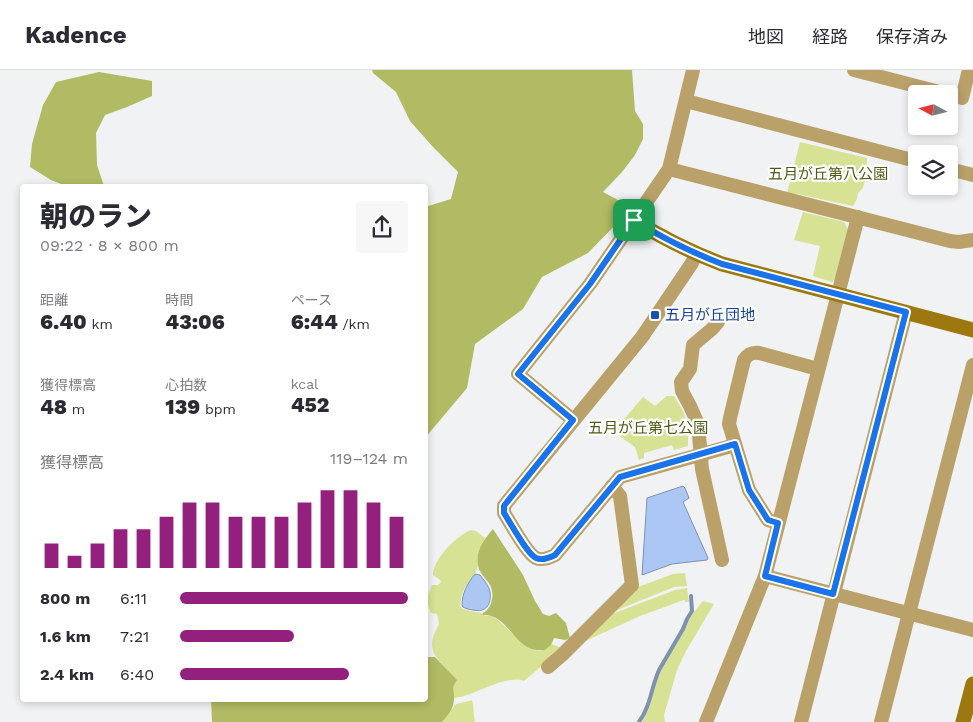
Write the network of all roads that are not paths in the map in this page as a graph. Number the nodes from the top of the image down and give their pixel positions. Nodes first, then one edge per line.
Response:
1 (693, 70) edge
2 (854, 70) edge
3 (970, 70) edge
4 (895, 75) edge
5 (925, 85) edge
6 (958, 96) edge
7 (686, 101) junction
8 (908, 159) edge
9 (669, 169) junction
10 (958, 171) edge
11 (973, 175) edge
12 (858, 218) junction
13 (634, 220) junction
14 (973, 240) edge
15 (696, 254) junction
16 (838, 295) junction
17 (906, 312) junction
18 (718, 322) dead end
19 (973, 330) edge
20 (973, 365) edge
21 (818, 369) junction
22 (573, 420) junction
23 (735, 444) junction
24 (700, 454) junction
25 (612, 486) junction
26 (778, 523) junction
27 (722, 560) dead end
28 (765, 576) junction
29 (833, 594) junction
30 (909, 614) junction
31 (973, 630) edge
32 (548, 667) dead end
33 (973, 684) edge
34 (706, 722) edge
35 (801, 722) edge
36 (881, 722) edge
37 (963, 722) edge

1 - 7 street
2 - 4 street
3 - 6 street
4 - 5 street
7 - 8 street
7 - 9 street
9 - 12 street
9 - 13 street
10 - 11 street
12 - 14 street
12 - 16 street
13 - 15 street
13 - 22 street
15 - 16 street
15 - 22 street
16 - 17 street
16 - 21 street
17 - 19 street
17 - 29 street
18 - 24 street
20 - 30 street
21 - 23 street
21 - 26 street
22 - 25 street
23 - 24 street
23 - 26 street
24 - 25 street
24 - 27 street
25 - 32 street
26 - 28 street
28 - 29 street
28 - 34 street
29 - 30 street
29 - 35 street
30 - 31 street
30 - 36 street
33 - 37 street

